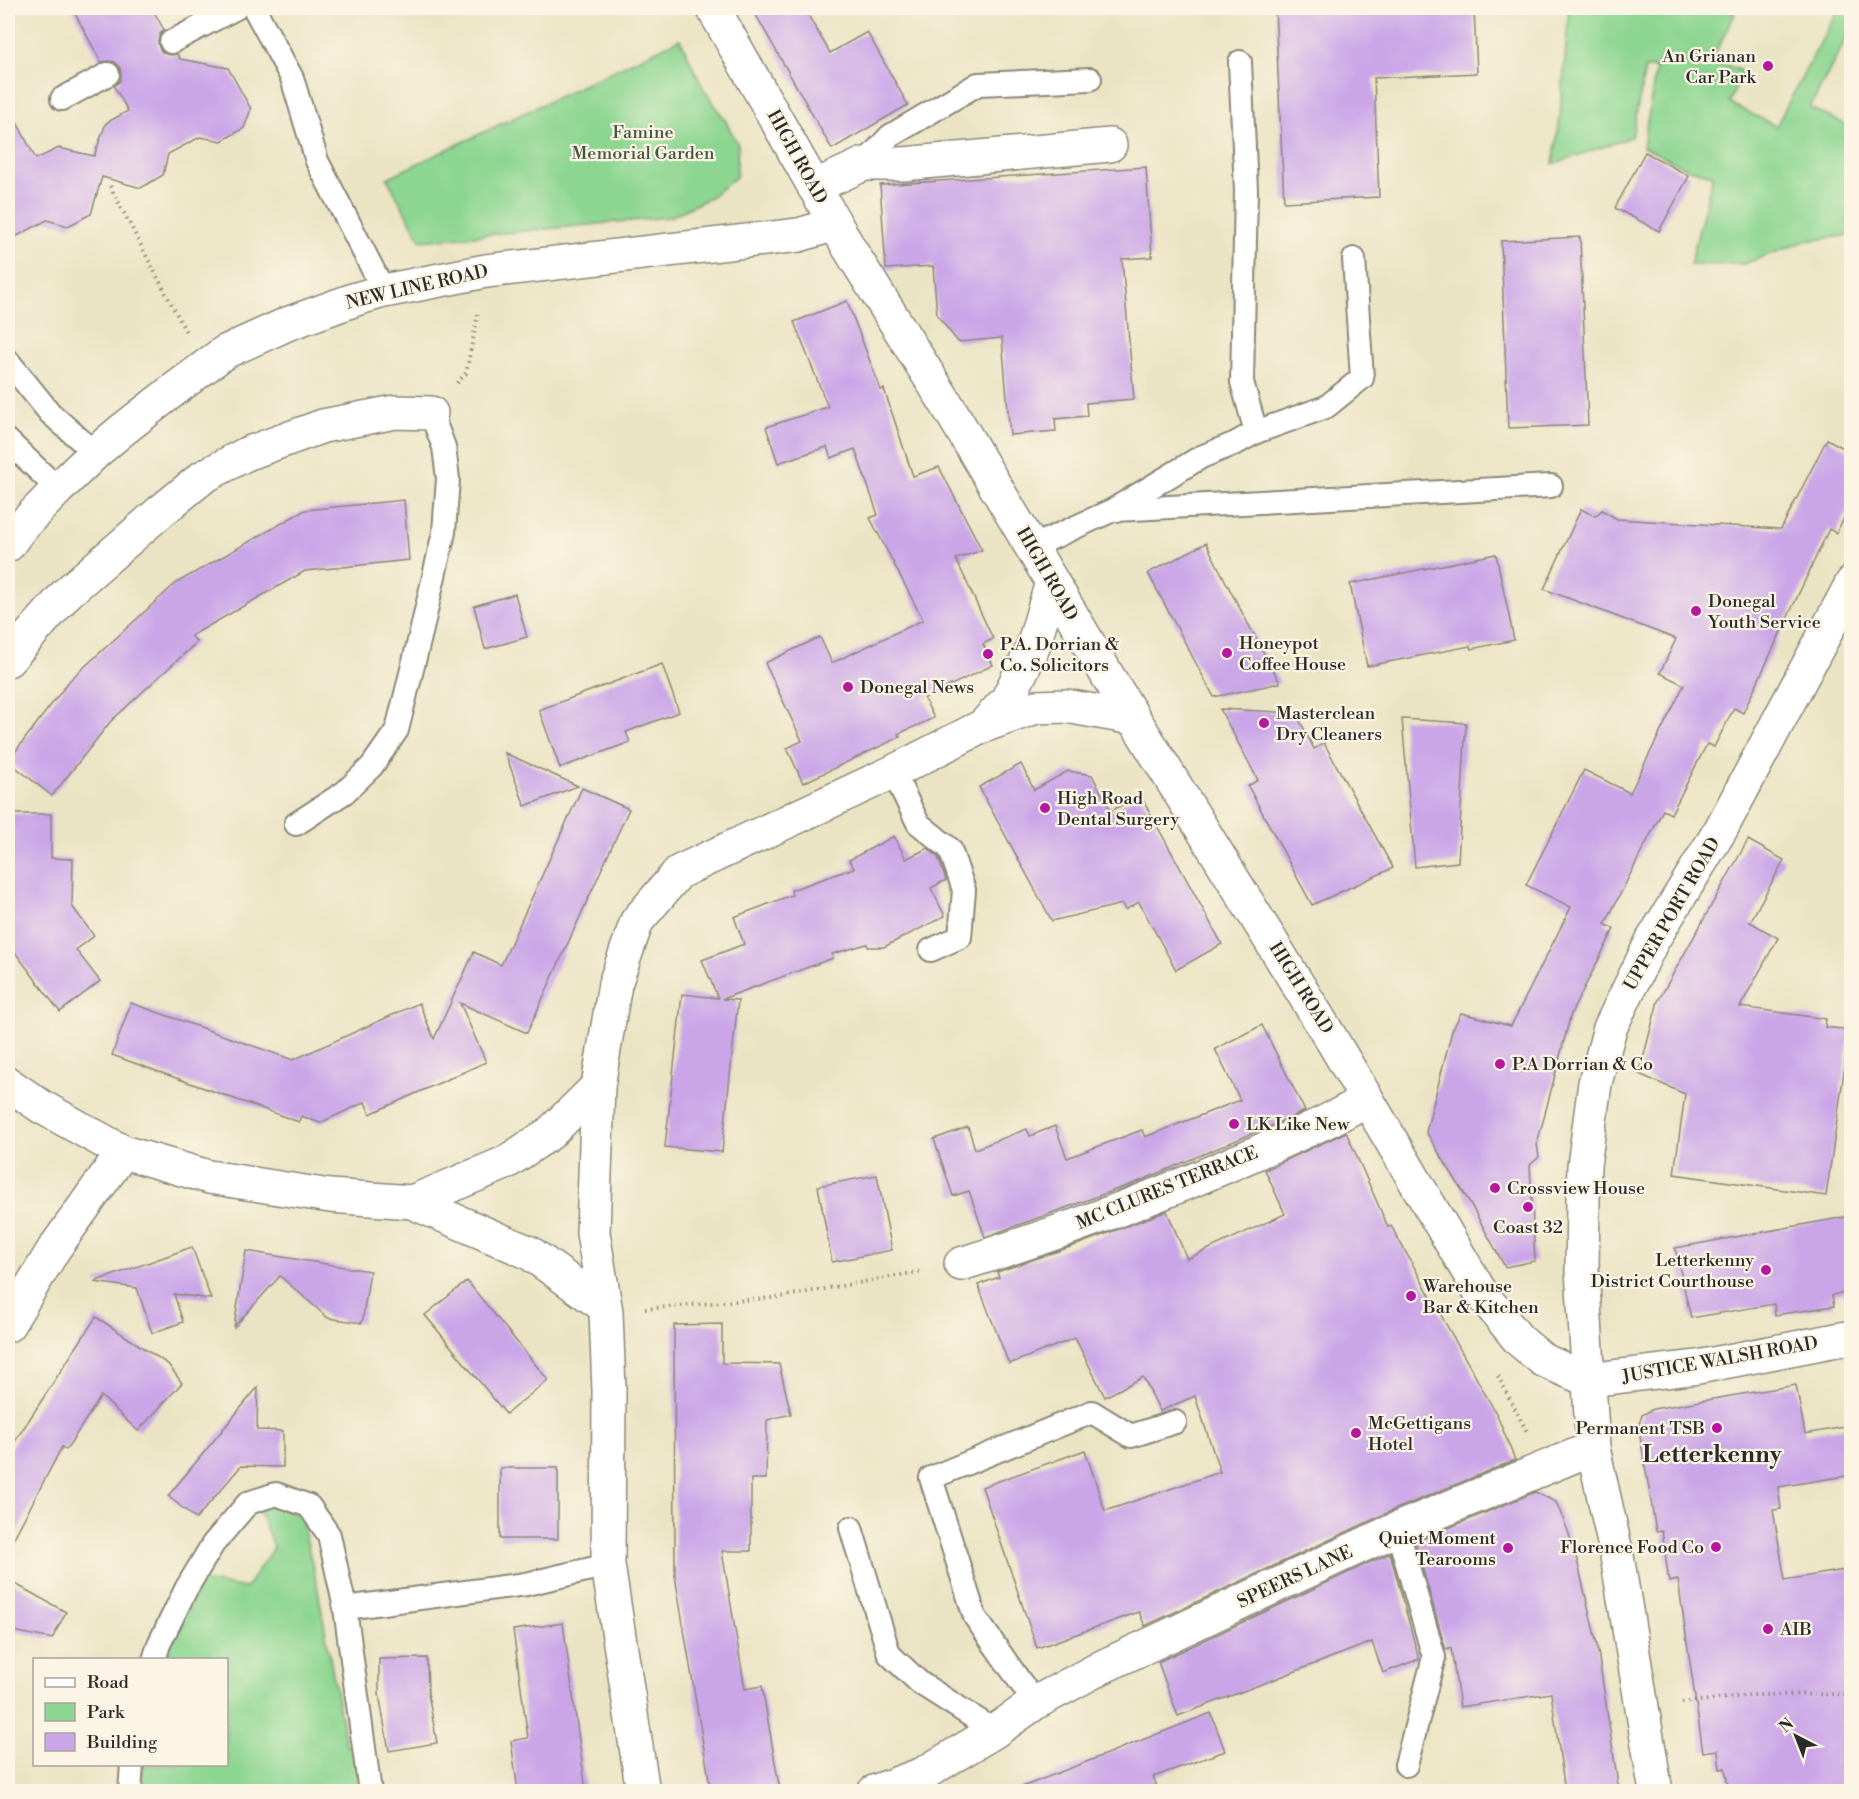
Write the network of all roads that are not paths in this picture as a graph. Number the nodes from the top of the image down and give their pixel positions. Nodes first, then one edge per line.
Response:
1 (236, 8) edge
2 (254, 8) edge
3 (713, 8) edge
4 (171, 42) dead end
5 (1240, 62) dead end
6 (108, 74) dead end
7 (1090, 79) dead end
8 (62, 99) dead end
9 (1110, 145) dead end
10 (864, 164) junction
11 (814, 188) junction
12 (835, 224) junction
13 (1354, 259) dead end
14 (384, 291) junction
15 (8, 361) edge
16 (432, 413) joint
17 (1256, 432) junction
18 (8, 441) edge
19 (95, 453) junction
20 (1551, 486) dead end
21 (58, 489) junction
22 (1113, 510) junction
23 (8, 545) edge
24 (1032, 547) junction
25 (1052, 582) junction
26 (1851, 583) edge
27 (8, 660) edge
28 (1133, 718) junction
29 (984, 726) junction
30 (892, 772) junction
31 (296, 824) dead end
32 (931, 950) dead end
33 (8, 1084) edge
34 (598, 1086) junction
35 (1367, 1100) junction
36 (123, 1152) junction
37 (412, 1202) junction
38 (961, 1264) road end
39 (605, 1309) junction
40 (8, 1325) edge
41 (1851, 1337) edge
42 (1588, 1380) junction
43 (1175, 1422) dead end
44 (1593, 1448) junction
45 (851, 1528) dead end
46 (1397, 1529) junction
47 (608, 1565) junction
48 (345, 1608) junction
49 (154, 1658) edge
50 (1035, 1703) junction
51 (995, 1731) junction
52 (1406, 1765) dead end
53 (132, 1766) edge
54 (926, 1783) edge
55 (130, 1791) edge
56 (370, 1791) edge
57 (643, 1791) edge
58 (874, 1791) edge
59 (1656, 1791) edge

1 - 4 lane
2 - 14 lane
3 - 11 street, HIGH ROAD
5 - 17 lane
6 - 8 lane
7 - 10 lane
9 - 10 street
10 - 11 street
11 - 12 street, HIGH ROAD
12 - 14 street, NEW LINE ROAD
12 - 24 street, HIGH ROAD
13 - 17 lane
14 - 19 street, NEW LINE ROAD
15 - 19 lane
16 - 27 street
16 - 31 lane
17 - 22 lane
18 - 21 lane
19 - 21 street, NEW LINE ROAD
20 - 22 lane
21 - 23 street, NEW LINE ROAD
22 - 24 lane
24 - 25 street, HIGH ROAD
25 - 28 street, HIGH ROAD
25 - 29 street
26 - 42 street, UPPER PORT ROAD
28 - 29 street
28 - 35 street, HIGH ROAD
29 - 30 street
30 - 32 lane
30 - 34 street
33 - 36 street
34 - 37 street
34 - 39 street
35 - 38 street, MC CLURES TERRACE
35 - 42 street, HIGH ROAD
36 - 37 street
36 - 40 street
37 - 39 street
39 - 47 street
41 - 42 street, JUSTICE WALSH ROAD
42 - 44 street, UPPER PORT ROAD
43 - 50 lane
44 - 46 street, SPEERS LANE
44 - 59 street, UPPER PORT ROAD
45 - 51 lane
46 - 50 street, SPEERS LANE
46 - 52 lane
47 - 48 lane
47 - 57 street
48 - 49 lane
48 - 56 lane
50 - 51 street, SPEERS LANE
51 - 54 street, SPEERS LANE
53 - 55 lane
54 - 58 street, SPEERS LANE

